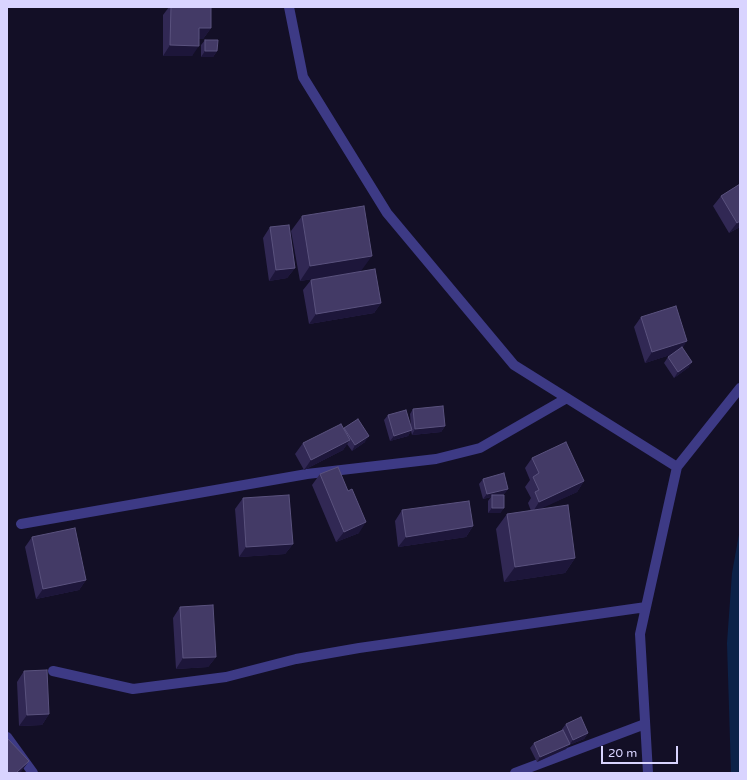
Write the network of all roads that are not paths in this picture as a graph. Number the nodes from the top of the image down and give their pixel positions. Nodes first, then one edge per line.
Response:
1 (289, 7) edge
2 (740, 388) edge
3 (568, 398) junction
4 (677, 467) junction
5 (21, 524) dead end
6 (646, 607) junction
7 (54, 671) dead end
8 (645, 724) junction
9 (7, 738) edge
10 (33, 773) edge
11 (514, 773) edge
12 (648, 773) edge

1 - 3 street
2 - 4 street
3 - 4 street
3 - 5 street
4 - 6 street
6 - 7 street
6 - 8 street
8 - 11 street
8 - 12 street
9 - 10 street

